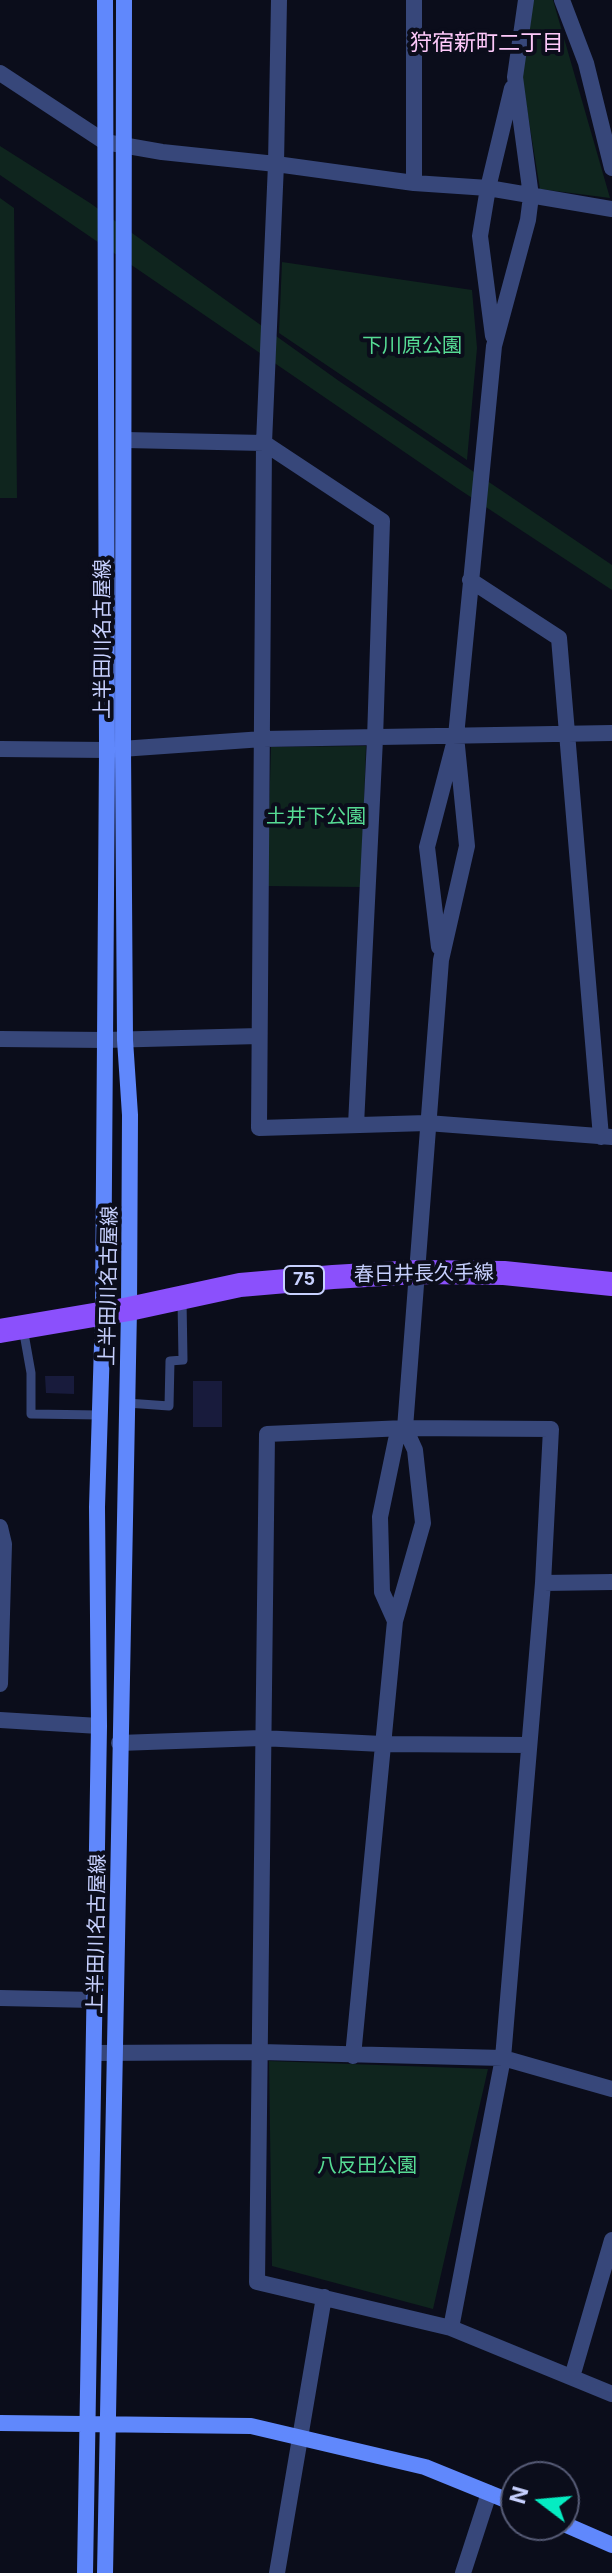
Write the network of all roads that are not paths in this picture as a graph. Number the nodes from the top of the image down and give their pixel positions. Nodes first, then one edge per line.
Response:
1 (105, 0) edge
2 (124, 0) edge
3 (279, 0) edge
4 (414, 0) edge
5 (526, 0) edge
6 (562, 0) edge
7 (0, 73) edge
8 (515, 77) junction
9 (105, 142) junction
10 (124, 145) junction
11 (276, 164) junction
12 (612, 168) edge
13 (414, 183) junction
14 (488, 188) junction
15 (531, 196) junction
16 (612, 209) edge
17 (494, 346) junction
18 (125, 440) junction
19 (264, 443) junction
20 (470, 580) junction
21 (568, 733) junction
22 (612, 733) edge
23 (456, 736) junction
24 (263, 739) junction
25 (375, 739) junction
26 (0, 749) edge
27 (115, 749) junction
28 (441, 960) junction
29 (259, 1036) junction
30 (0, 1039) edge
31 (105, 1040) junction
32 (125, 1040) junction
33 (427, 1123) junction
34 (356, 1125) junction
35 (606, 1137) edge
36 (417, 1272) junction
37 (612, 1284) edge
38 (182, 1297) junction
39 (129, 1309) junction
40 (103, 1312) junction
41 (11, 1329) edge
42 (127, 1403) junction
43 (100, 1415) junction
44 (405, 1428) junction
45 (0, 1527) edge
46 (612, 1582) edge
47 (543, 1583) junction
48 (395, 1621) junction
49 (0, 1684) edge
50 (0, 1720) edge
51 (99, 1726) junction
52 (261, 1738) junction
53 (119, 1743) junction
54 (382, 1744) junction
55 (528, 1745) junction
56 (0, 1998) edge
57 (94, 2000) junction
58 (260, 2052) junction
59 (94, 2053) junction
60 (115, 2053) junction
61 (353, 2056) junction
62 (503, 2058) junction
63 (612, 2089) edge
64 (612, 2240) edge
65 (324, 2297) junction
66 (451, 2328) junction
67 (572, 2377) junction
68 (612, 2394) edge
69 (0, 2423) edge
70 (89, 2424) junction
71 (107, 2425) junction
72 (301, 2438) junction
73 (489, 2493) junction
74 (500, 2497) edge
75 (580, 2531) edge
76 (612, 2545) edge
77 (85, 2573) edge
78 (105, 2573) edge
79 (277, 2573) edge
80 (463, 2573) edge

1 - 9 main road, 上半田川名古屋線
2 - 10 main road, 上半田川名古屋線
3 - 11 street
4 - 13 street
5 - 8 street
6 - 12 street
7 - 9 street
8 - 14 street
8 - 15 street
9 - 10 street
9 - 27 main road, 上半田川名古屋線
10 - 11 street
10 - 18 main road, 上半田川名古屋線
11 - 13 street
11 - 19 street
13 - 14 street
14 - 15 street
14 - 17 street
15 - 16 street
15 - 17 street
17 - 20 street
18 - 19 street
18 - 27 main road, 上半田川名古屋線
19 - 24 street
19 - 25 street
20 - 21 street
20 - 23 street
21 - 22 street
21 - 23 street
21 - 35 street
23 - 25 street
23 - 28 street
23 - 28 street
24 - 25 street
24 - 27 street
24 - 29 street
25 - 34 street
26 - 27 street
27 - 31 main road, 上半田川名古屋線
27 - 32 main road, 上半田川名古屋線
28 - 33 street
29 - 32 street
29 - 34 street
30 - 31 street
31 - 32 street
31 - 40 main road, 上半田川名古屋線
32 - 39 main road, 上半田川名古屋線
33 - 34 street
33 - 35 street
33 - 36 street
36 - 37 main road, 春日井長久手線 / 75
36 - 38 main road, 春日井長久手線 / 75
36 - 44 street
38 - 39 main road, 春日井長久手線 / 75
38 - 42 lane
39 - 40 main road, 春日井長久手線 / 75
39 - 42 main road, 上半田川名古屋線
40 - 41 main road, 春日井長久手線 / 75
40 - 43 main road, 上半田川名古屋線
41 - 43 lane
42 - 53 main road, 上半田川名古屋線
43 - 51 main road, 上半田川名古屋線
44 - 47 street
44 - 48 street
44 - 48 street
44 - 52 street
45 - 49 street
46 - 47 street
47 - 55 street
48 - 54 street
50 - 51 street
51 - 57 main road, 上半田川名古屋線
52 - 53 street
52 - 54 street
52 - 58 street
53 - 60 main road, 上半田川名古屋線
54 - 55 street
54 - 61 street
55 - 62 street
56 - 57 street
57 - 59 main road, 上半田川名古屋線
58 - 60 street
58 - 61 street
58 - 65 street
59 - 60 street
59 - 70 main road, 上半田川名古屋線
60 - 71 main road, 上半田川名古屋線
61 - 62 street
62 - 63 street
62 - 66 street
64 - 67 street
65 - 66 street
65 - 72 street
66 - 67 street
67 - 68 street
69 - 70 main road
70 - 71 main road
70 - 77 main road, 上半田川名古屋線
71 - 72 main road
71 - 78 main road, 上半田川名古屋線
72 - 73 main road
72 - 79 street
73 - 74 main road
73 - 80 street
75 - 76 main road

